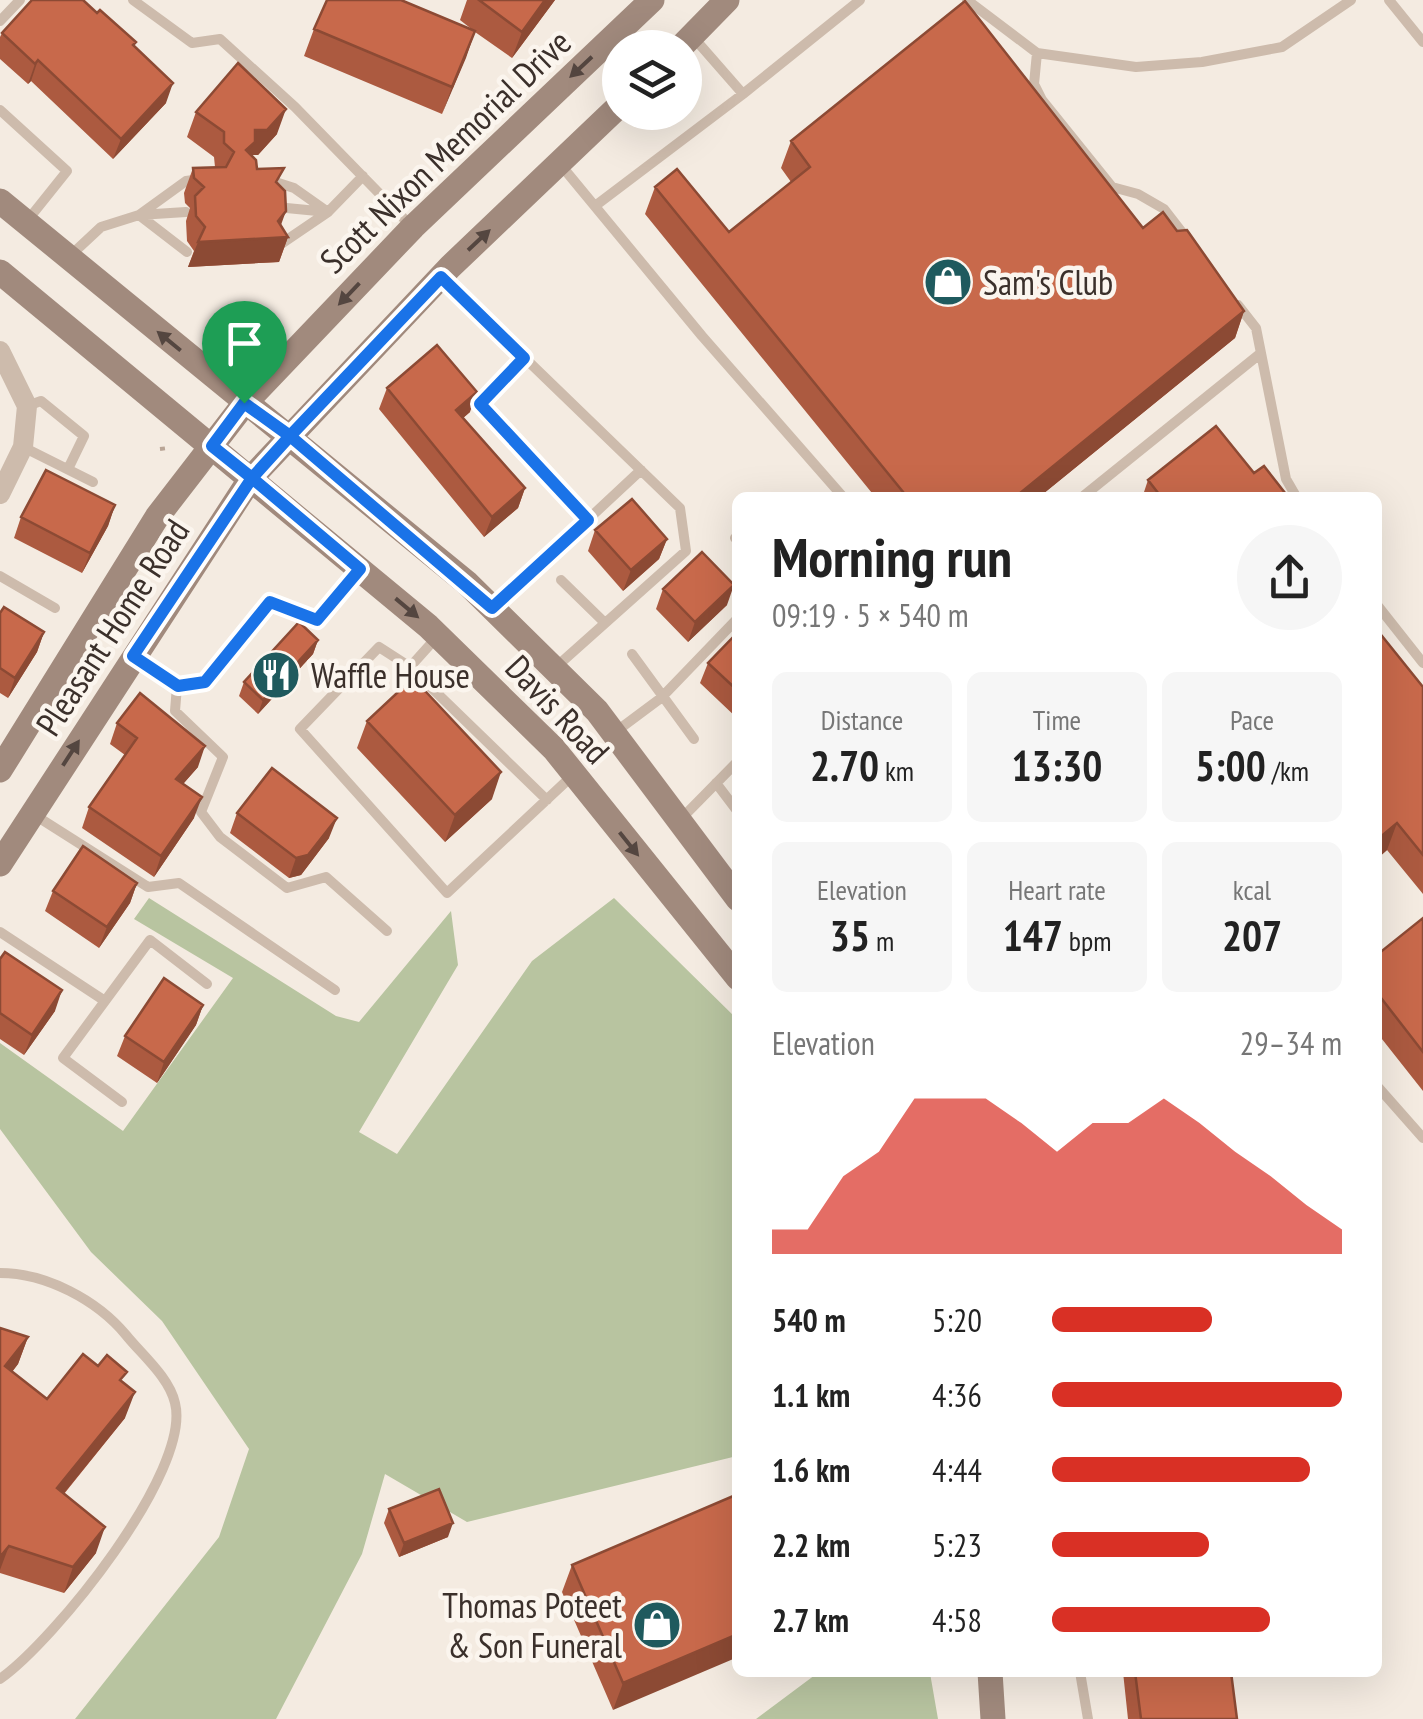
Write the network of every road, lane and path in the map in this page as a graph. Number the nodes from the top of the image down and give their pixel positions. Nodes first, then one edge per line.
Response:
1 (20, 0) edge
2 (133, 0) edge
3 (652, 0) edge
4 (727, 0) edge
5 (860, 0) edge
6 (967, 0) edge
7 (1351, 0) edge
8 (1389, 0) edge
9 (0, 20) edge
10 (698, 30) edge
11 (1423, 42) edge
12 (1037, 53) junction
13 (702, 57) edge
14 (743, 94) junction
15 (0, 110) edge
16 (602, 123) edge
17 (560, 164) junction
18 (363, 176) junction
19 (216, 178) edge
20 (261, 178) edge
21 (0, 201) edge
22 (594, 206) junction
23 (276, 207) edge
24 (186, 212) dead end
25 (328, 212) junction
26 (139, 215) junction
27 (26, 222) junction
28 (413, 227) junction
29 (278, 246) edge
30 (1194, 248) edge
31 (188, 252) dead end
32 (68, 258) junction
33 (0, 272) edge
34 (441, 277) junction
35 (1226, 289) edge
36 (0, 351) edge
37 (242, 351) dead end
38 (1260, 353) junction
39 (524, 358) junction
40 (231, 370) dead end
41 (244, 403) junction
42 (27, 406) junction
43 (290, 436) junction
44 (212, 446) junction
45 (23, 447) junction
46 (168, 448) dead end
47 (160, 449) dead end
48 (68, 469) junction
49 (641, 470) junction
50 (252, 478) junction
51 (92, 482) dead end
52 (839, 492) edge
53 (1088, 492) edge
54 (1294, 492) edge
55 (0, 494) edge
56 (588, 520) junction
57 (360, 569) junction
58 (0, 576) edge
59 (562, 580) dead end
60 (55, 608) dead end
61 (492, 608) junction
62 (1382, 611) edge
63 (604, 621) junction
64 (732, 624) edge
65 (438, 636) junction
66 (632, 654) dead end
67 (133, 656) junction
68 (1423, 662) edge
69 (410, 667) junction
70 (555, 668) junction
71 (178, 686) junction
72 (661, 698) junction
73 (614, 734) junction
74 (694, 739) dead end
75 (732, 767) edge
76 (0, 770) edge
77 (574, 775) junction
78 (716, 783) junction
79 (547, 800) junction
80 (732, 804) edge
81 (32, 814) junction
82 (678, 822) junction
83 (0, 864) edge
84 (732, 891) edge
85 (387, 930) dead end
86 (0, 932) edge
87 (732, 971) edge
88 (207, 984) dead end
89 (335, 990) dead end
90 (105, 1001) junction
91 (1382, 1092) edge
92 (122, 1102) dead end
93 (1423, 1138) edge
94 (0, 1272) edge
95 (990, 1677) edge
96 (1081, 1677) edge
97 (0, 1679) edge
98 (994, 1719) edge
99 (1088, 1719) edge

1 - 9 lane
2 - 18 lane
3 -> 28 main road, Scott Nixon Memorial Drive
4 - 10 main road
5 - 14 lane
6 - 12 lane
7 - 12 lane
8 - 11 lane
12 - 30 lane
13 - 14 lane
14 - 22 lane
15 - 27 lane
16 - 17 main road
17 - 22 lane
34 -> 17 main road
18 - 25 lane
18 - 28 lane
19 - 26 lane
20 - 25 lane
21 - 27 main road, Davis Road
22 - 52 lane
23 - 25 lane
24 - 26 lane
25 - 29 lane
26 - 31 lane
26 - 32 lane
27 - 32 main road, Davis Road
28 -> 41 main road, Scott Nixon Memorial Drive
41 -> 32 main road, Davis Road
33 - 44 main road, Davis Road
34 - 39 lane
34 - 43 main road
35 - 38 lane
36 - 42 street
37 - 40 path
38 - 53 lane
38 - 54 lane
39 - 49 lane
39 - 56 lane
41 - 43 main road, Davis Road
41 - 44 main road, Scott Nixon Memorial Drive
42 - 45 street
42 - 48 lane
43 - 50 main road
43 - 61 main road, Davis Road
44 - 50 main road, Davis Road
44 - 76 main road, Pleasant Home Road
45 - 48 lane
45 - 55 street
46 - 47 path
48 - 51 lane
49 - 56 lane
49 - 63 lane
50 - 57 main road, Davis Road
50 - 67 main road, Pleasant Home Road
56 - 61 lane
57 -> 65 main road, Davis Road
57 - 71 lane
58 - 60 lane
59 - 63 lane
61 - 70 main road, Davis Road
62 - 68 lane
63 - 70 lane
64 - 72 lane
65 - 69 lane
65 - 77 main road, Davis Road
66 - 72 lane
67 - 71 lane
81 -> 67 main road, Pleasant Home Road
69 - 79 lane
69 - 79 lane
70 - 73 main road, Davis Road
71 - 85 lane
72 - 73 lane
72 - 74 lane
73 - 82 main road, Davis Road
75 - 78 lane
77 - 79 lane
77 -> 87 main road, Davis Road
78 - 80 lane
78 - 82 lane
81 - 83 main road, Pleasant Home Road
81 - 89 lane
82 - 84 main road, Davis Road
86 - 90 lane
88 - 90 lane
90 - 92 lane
91 - 93 lane
94 - 97 lane
95 - 98 main road
96 - 99 lane

